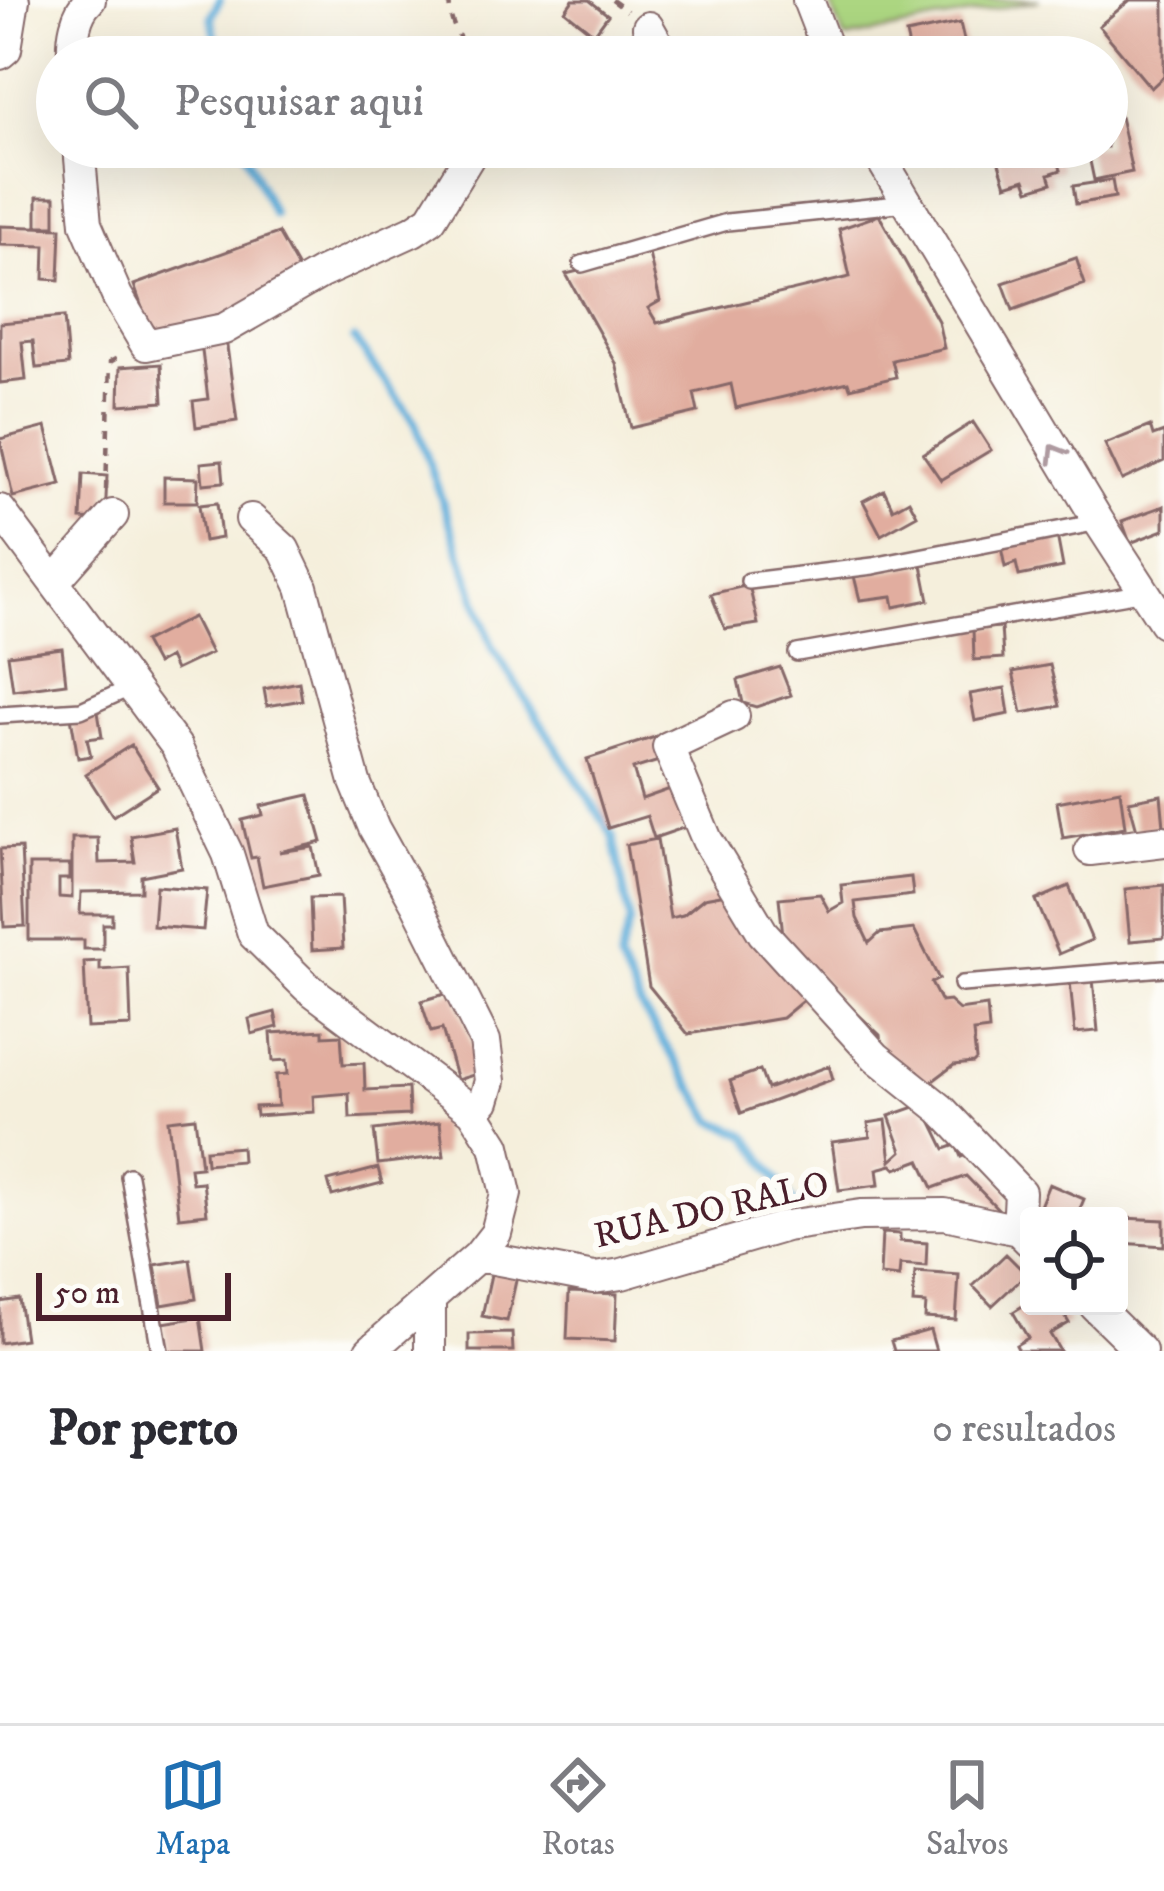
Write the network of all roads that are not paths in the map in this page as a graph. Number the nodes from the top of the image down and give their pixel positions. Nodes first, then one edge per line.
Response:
1 (14, 0) edge
2 (90, 0) edge
3 (808, 0) edge
4 (648, 27) dead end
5 (73, 36) edge
6 (653, 36) edge
7 (822, 36) edge
8 (0, 54) edge
9 (81, 168) edge
10 (462, 168) edge
11 (886, 168) edge
12 (907, 203) junction
13 (582, 264) dead end
14 (0, 510) edge
15 (251, 519) dead end
16 (109, 520) road end
17 (1099, 522) junction
18 (749, 581) dead end
19 (54, 582) junction
20 (1145, 592) junction
21 (1164, 622) edge
22 (797, 653) dead end
23 (132, 687) junction
24 (0, 715) edge
25 (734, 716) dead end
26 (1164, 841) edge
27 (1090, 850) dead end
28 (1164, 968) edge
29 (962, 984) dead end
30 (473, 1111) junction
31 (129, 1176) dead end
32 (1021, 1207) edge
33 (1020, 1235) edge
34 (478, 1256) junction
35 (430, 1299) junction
36 (1104, 1315) edge
37 (160, 1351) edge
38 (370, 1351) edge
39 (430, 1351) edge
40 (1142, 1351) edge

1 - 8 street
2 - 5 street
3 - 7 street
4 - 6 street
9 - 10 street
11 - 12 street
12 - 13 lane
17 -> 12 street
14 - 19 street
15 - 30 street
16 - 19 street
17 - 18 lane
17 - 20 street
19 - 23 street
20 - 21 street
20 - 22 lane
23 - 24 lane
23 - 30 street
25 - 32 street
26 - 27 street
28 - 29 lane
30 - 34 street
31 - 37 lane
33 - 34 street, RUA DO RALO
34 - 35 street
35 - 38 street
35 - 39 street
36 - 40 street

